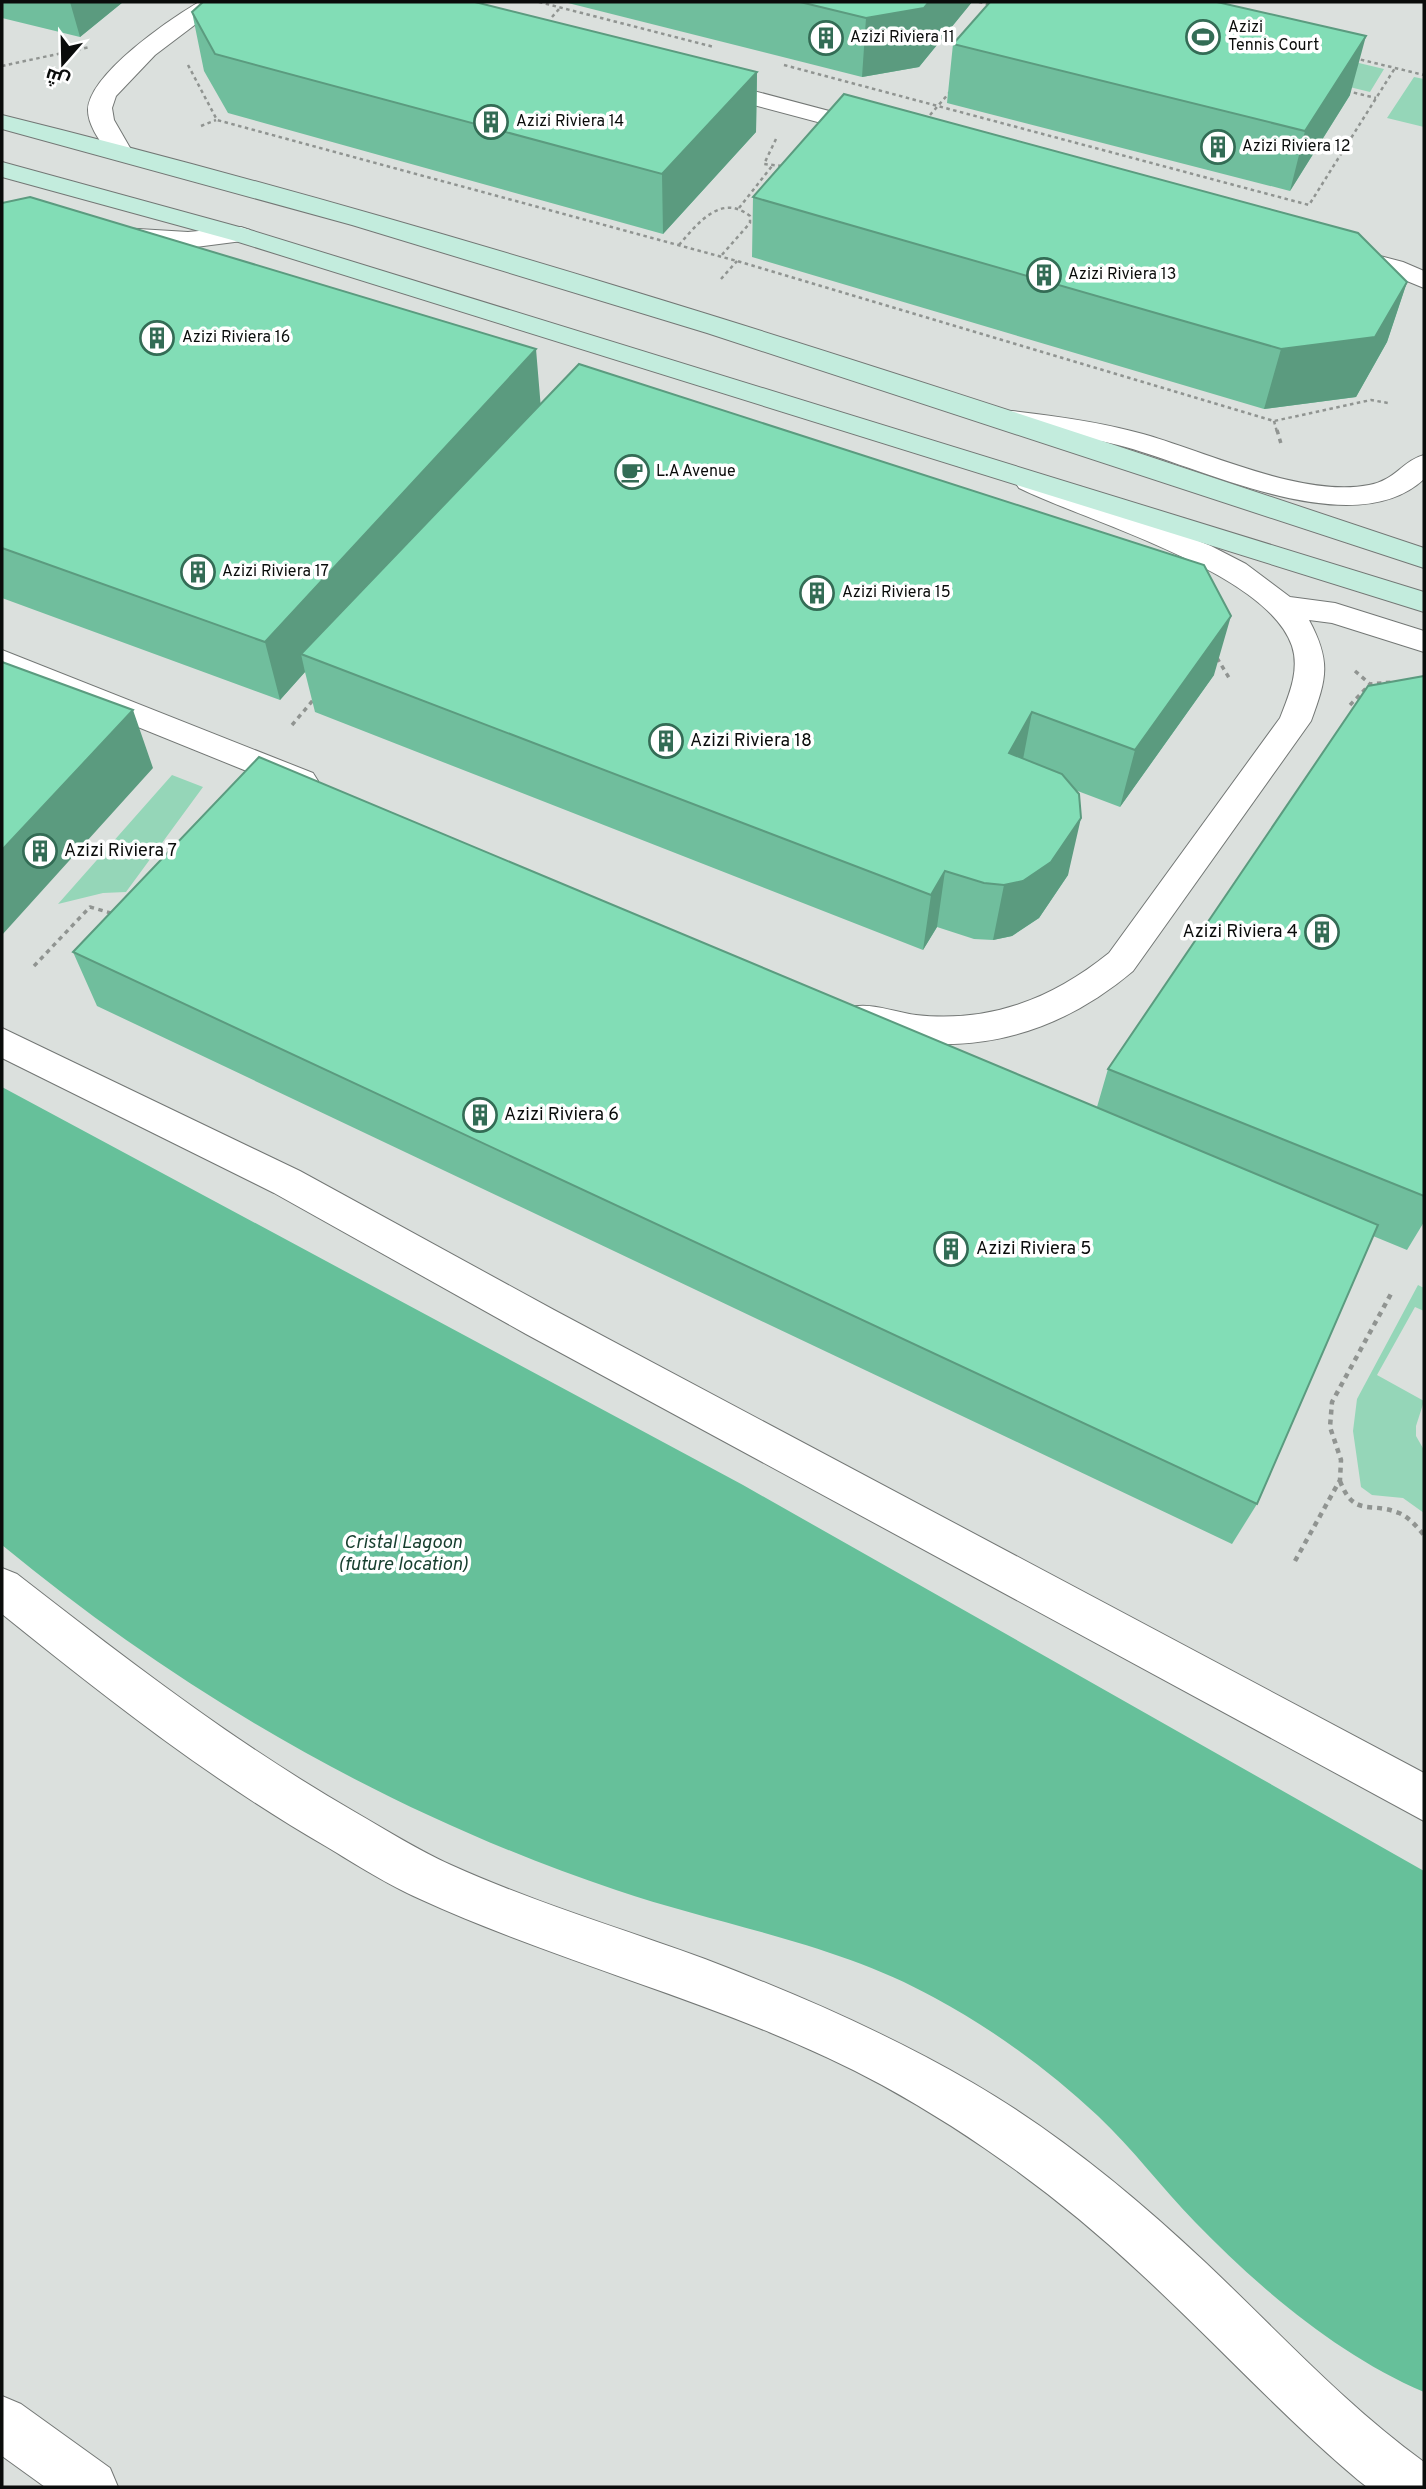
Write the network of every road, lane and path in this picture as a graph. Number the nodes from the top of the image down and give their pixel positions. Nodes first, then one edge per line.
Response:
1 (214, 2) edge
2 (539, 2) edge
3 (979, 2) edge
4 (992, 5) edge
5 (561, 8) junction
6 (552, 17) dead end
7 (101, 44) dead end
8 (720, 48) dead end
9 (1346, 56) edge
10 (773, 62) dead end
11 (188, 64) dead end
12 (2, 66) edge
13 (1395, 68) junction
14 (1424, 75) edge
15 (686, 80) edge
16 (957, 84) dead end
17 (1339, 89) edge
18 (1376, 98) junction
19 (939, 105) junction
20 (930, 115) edge
21 (217, 120) junction
22 (2, 122) edge
23 (201, 126) dead end
24 (779, 132) dead end
25 (901, 137) edge
26 (121, 152) junction
27 (788, 161) edge
28 (772, 166) junction
29 (2, 169) edge
30 (739, 208) junction
31 (99, 232) edge
32 (241, 235) junction
33 (679, 245) junction
34 (1316, 247) edge
35 (720, 257) junction
36 (737, 261) junction
37 (721, 279) dead end
38 (1424, 280) edge
39 (1388, 403) dead end
40 (1012, 419) junction
41 (1274, 421) junction
42 (1282, 447) dead end
43 (1424, 464) edge
44 (1002, 469) junction
45 (1424, 558) edge
46 (1424, 602) edge
47 (1284, 606) junction
48 (1424, 642) edge
49 (1217, 658) edge
50 (2, 660) edge
51 (1231, 681) edge
52 (1404, 684) edge
53 (319, 694) edge
54 (1344, 713) dead end
55 (292, 725) dead end
56 (333, 794) edge
57 (122, 916) edge
58 (34, 966) dead end
59 (829, 1008) edge
60 (2, 1042) edge
61 (1392, 1292) dead end
62 (1340, 1480) junction
63 (1424, 1535) edge
64 (1295, 1561) dead end
65 (2, 1588) edge
66 (1424, 1798) edge
67 (2, 2423) edge
68 (91, 2487) edge
69 (1412, 2487) edge

1 - 26 street
2 - 5 path
3 - 4 path
5 - 6 path
5 - 8 path
7 - 12 path
9 - 13 path
10 - 19 path
11 - 21 path
13 - 14 path
13 - 18 path
15 - 25 street
16 - 19 path
17 - 18 path
18 - 19 path
19 - 20 path
21 - 23 path
21 - 33 path
22 - 26 street
24 - 28 path
26 - 40 street
27 - 28 path
28 - 30 path
29 - 32 street
30 - 33 path
30 - 35 path
31 - 32 street
32 - 44 street
33 - 35 path
34 - 38 street
35 - 36 path
36 - 37 path
36 - 41 path
39 - 41 path
40 - 43 street
40 - 45 street
41 - 42 path
44 - 46 street
44 - 47 street
47 - 48 street
47 - 59 street
49 - 51 path
50 - 56 street
52 - 54 path
53 - 55 path
57 - 58 path
60 - 66 street
61 - 62 path
62 - 63 path
62 - 64 path
65 - 69 street
67 - 68 street

